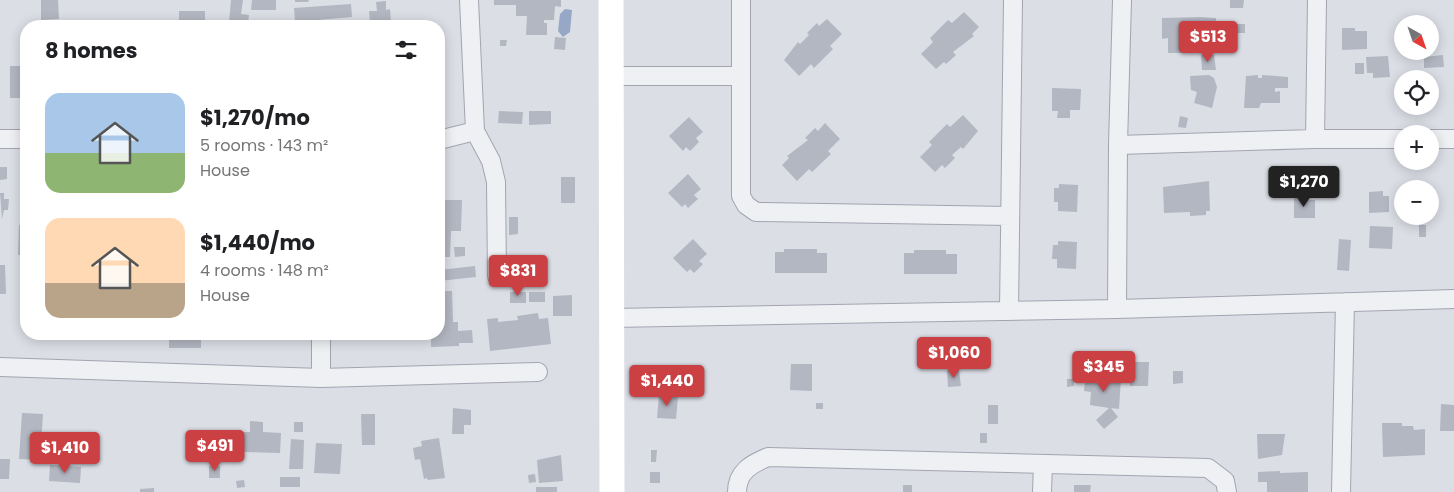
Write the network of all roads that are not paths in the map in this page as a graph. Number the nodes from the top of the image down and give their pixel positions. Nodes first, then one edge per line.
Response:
1 (469, 0) edge
2 (611, 0) edge
3 (741, 0) edge
4 (1013, 0) edge
5 (1122, 0) edge
6 (1317, 0) edge
7 (610, 76) junction
8 (741, 76) junction
9 (475, 131) junction
10 (445, 138) edge
11 (0, 139) edge
12 (20, 139) edge
13 (1315, 139) junction
14 (1394, 139) edge
15 (1439, 139) edge
16 (1454, 139) edge
17 (1118, 145) junction
18 (1010, 216) junction
19 (497, 276) dead end
20 (1454, 299) edge
21 (1345, 302) junction
22 (1117, 309) junction
23 (1009, 311) junction
24 (612, 318) junction
25 (321, 340) edge
26 (0, 367) edge
27 (538, 372) dead end
28 (321, 378) junction
29 (1043, 464) junction
30 (612, 492) edge
31 (737, 492) edge
32 (1042, 492) edge
33 (1227, 492) edge
34 (1341, 492) edge

1 - 9 street
2 - 7 street
3 - 8 street
4 - 18 street
5 - 17 street
6 - 13 street
7 - 8 street
7 - 24 street
8 - 18 street
9 - 10 street
9 - 19 street
11 - 12 street
13 - 14 street
13 - 17 street
15 - 16 street
17 - 22 street
18 - 23 street
20 - 21 street
21 - 22 street
21 - 34 street
22 - 23 street
23 - 24 street
24 - 30 street
25 - 28 street
26 - 28 street
27 - 28 street
29 - 31 street
29 - 32 street
29 - 33 street

